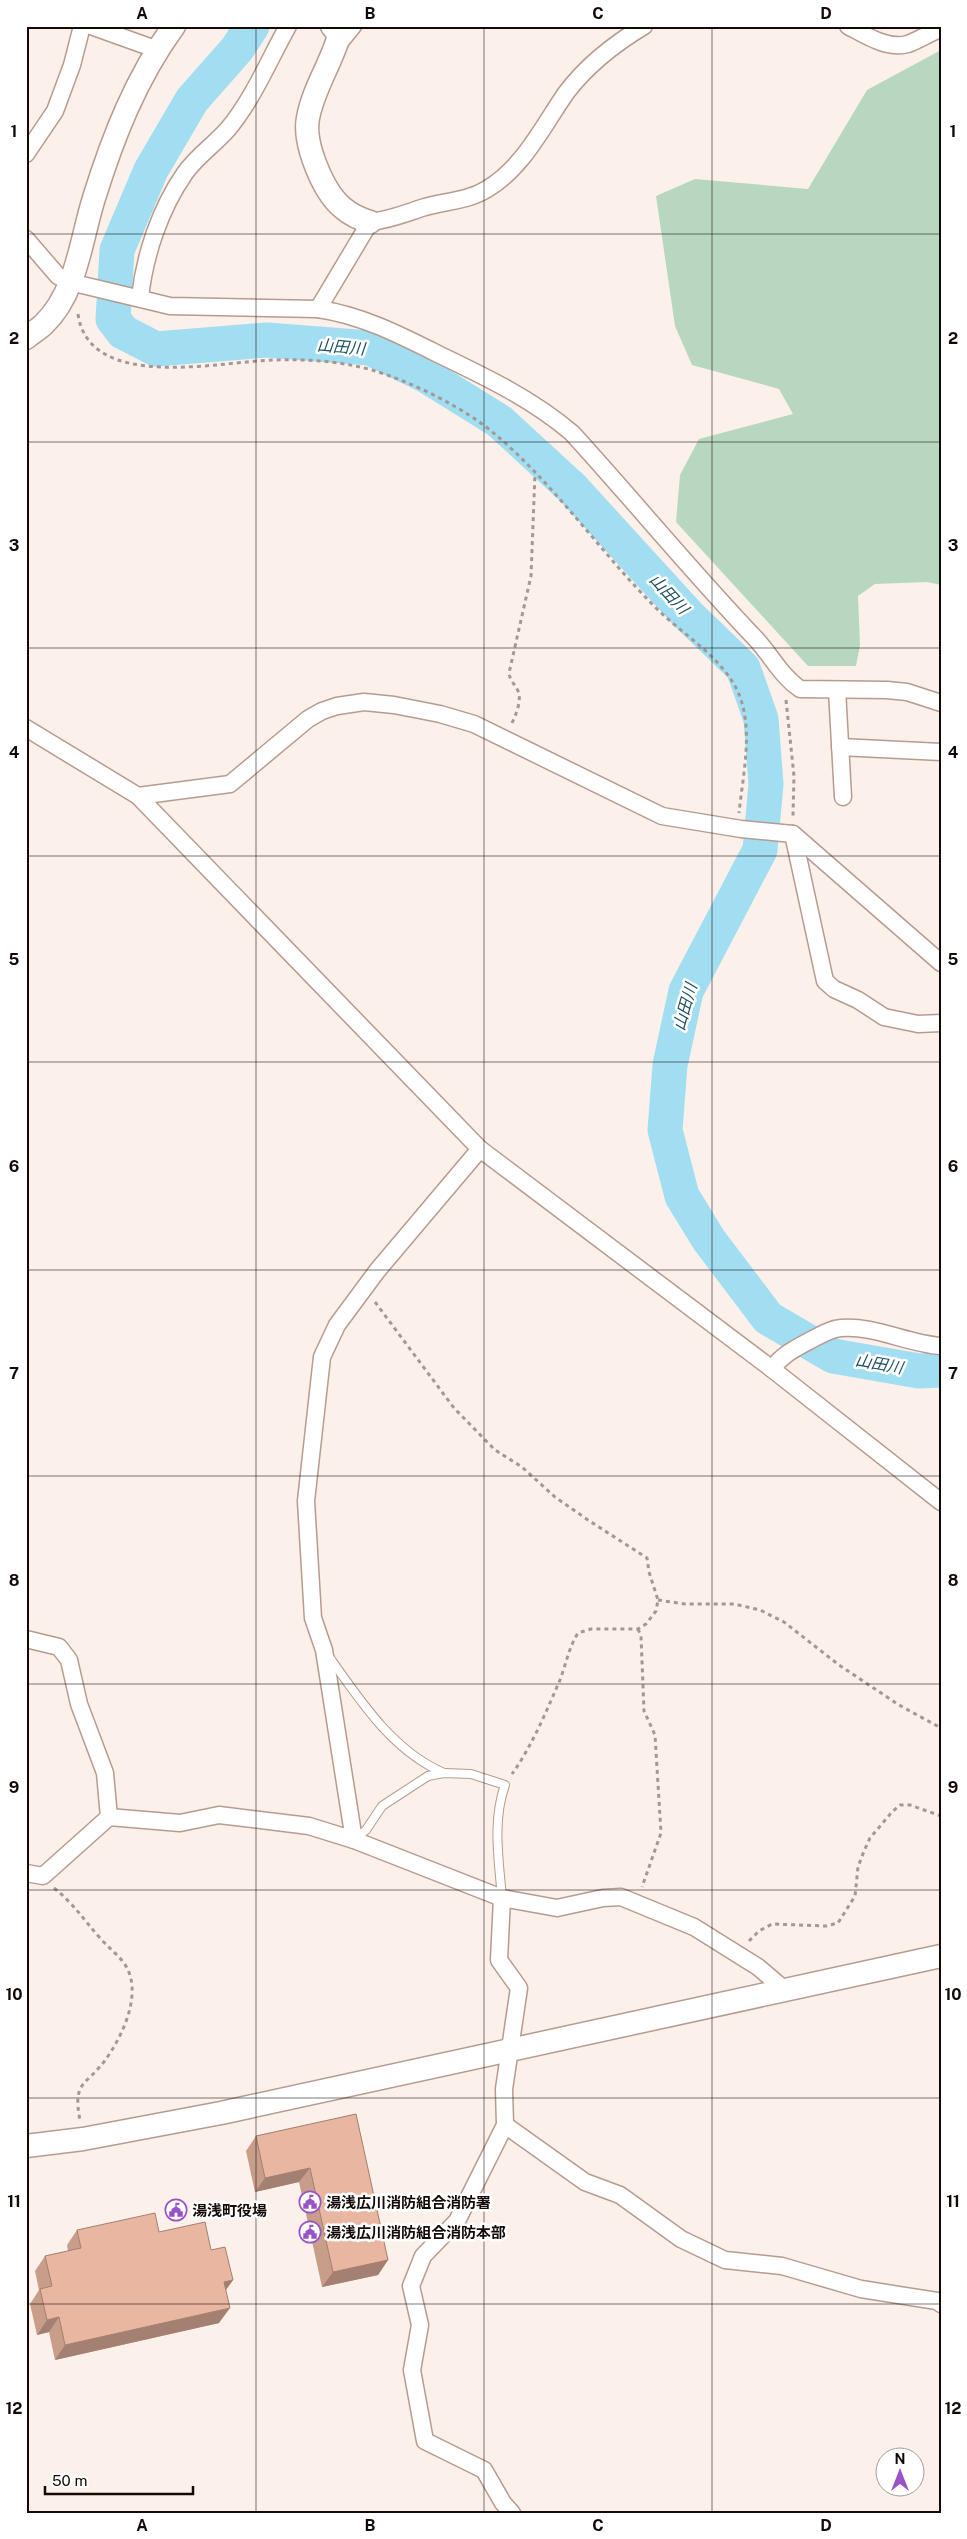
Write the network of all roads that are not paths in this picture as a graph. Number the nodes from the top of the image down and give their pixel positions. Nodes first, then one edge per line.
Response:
1 (82, 26) edge
2 (91, 26) edge
3 (174, 26) edge
4 (288, 26) edge
5 (353, 26) edge
6 (644, 26) edge
7 (848, 26) edge
8 (934, 29) edge
9 (334, 36) edge
10 (158, 50) junction
11 (26, 154) edge
12 (370, 222) junction
13 (26, 239) edge
14 (77, 284) junction
15 (135, 296) junction
16 (318, 308) junction
17 (26, 338) edge
18 (837, 690) junction
19 (941, 703) edge
20 (26, 728) edge
21 (840, 747) junction
22 (941, 752) edge
23 (138, 796) junction
24 (843, 797) dead end
25 (790, 834) junction
26 (941, 963) edge
27 (941, 1023) edge
28 (480, 1149) junction
29 (941, 1346) edge
30 (772, 1369) junction
31 (941, 1502) edge
32 (26, 1639) edge
33 (324, 1650) junction
34 (444, 1774) junction
35 (109, 1817) junction
36 (354, 1840) junction
37 (26, 1872) edge
38 (502, 1898) junction
39 (941, 1956) edge
40 (785, 1990) junction
41 (512, 2048) junction
42 (505, 2125) junction
43 (26, 2146) edge
44 (941, 2304) edge
45 (512, 2513) edge

1 - 11 street
2 - 10 street
3 - 10 street
4 - 15 street
5 - 9 street
6 - 12 street
7 - 8 street
9 - 12 street
10 - 14 street
12 - 16 street
13 - 14 street
14 - 15 street
14 - 17 street
15 - 16 street
16 - 18 street
18 - 19 street
18 - 21 street
20 - 23 street
21 - 22 street
21 - 24 street
23 - 25 street
23 - 28 street
25 - 26 street
25 - 27 street
28 - 30 street
28 - 33 street
29 - 30 street
30 - 31 street
32 - 35 street
33 - 34 lane
33 - 36 street
34 - 36 lane
34 - 38 lane
35 - 36 street
35 - 37 street
36 - 38 street
38 - 40 street
38 - 41 street
39 - 40 street
40 - 41 street
41 - 42 street
41 - 43 street
42 - 44 street
42 - 45 street

